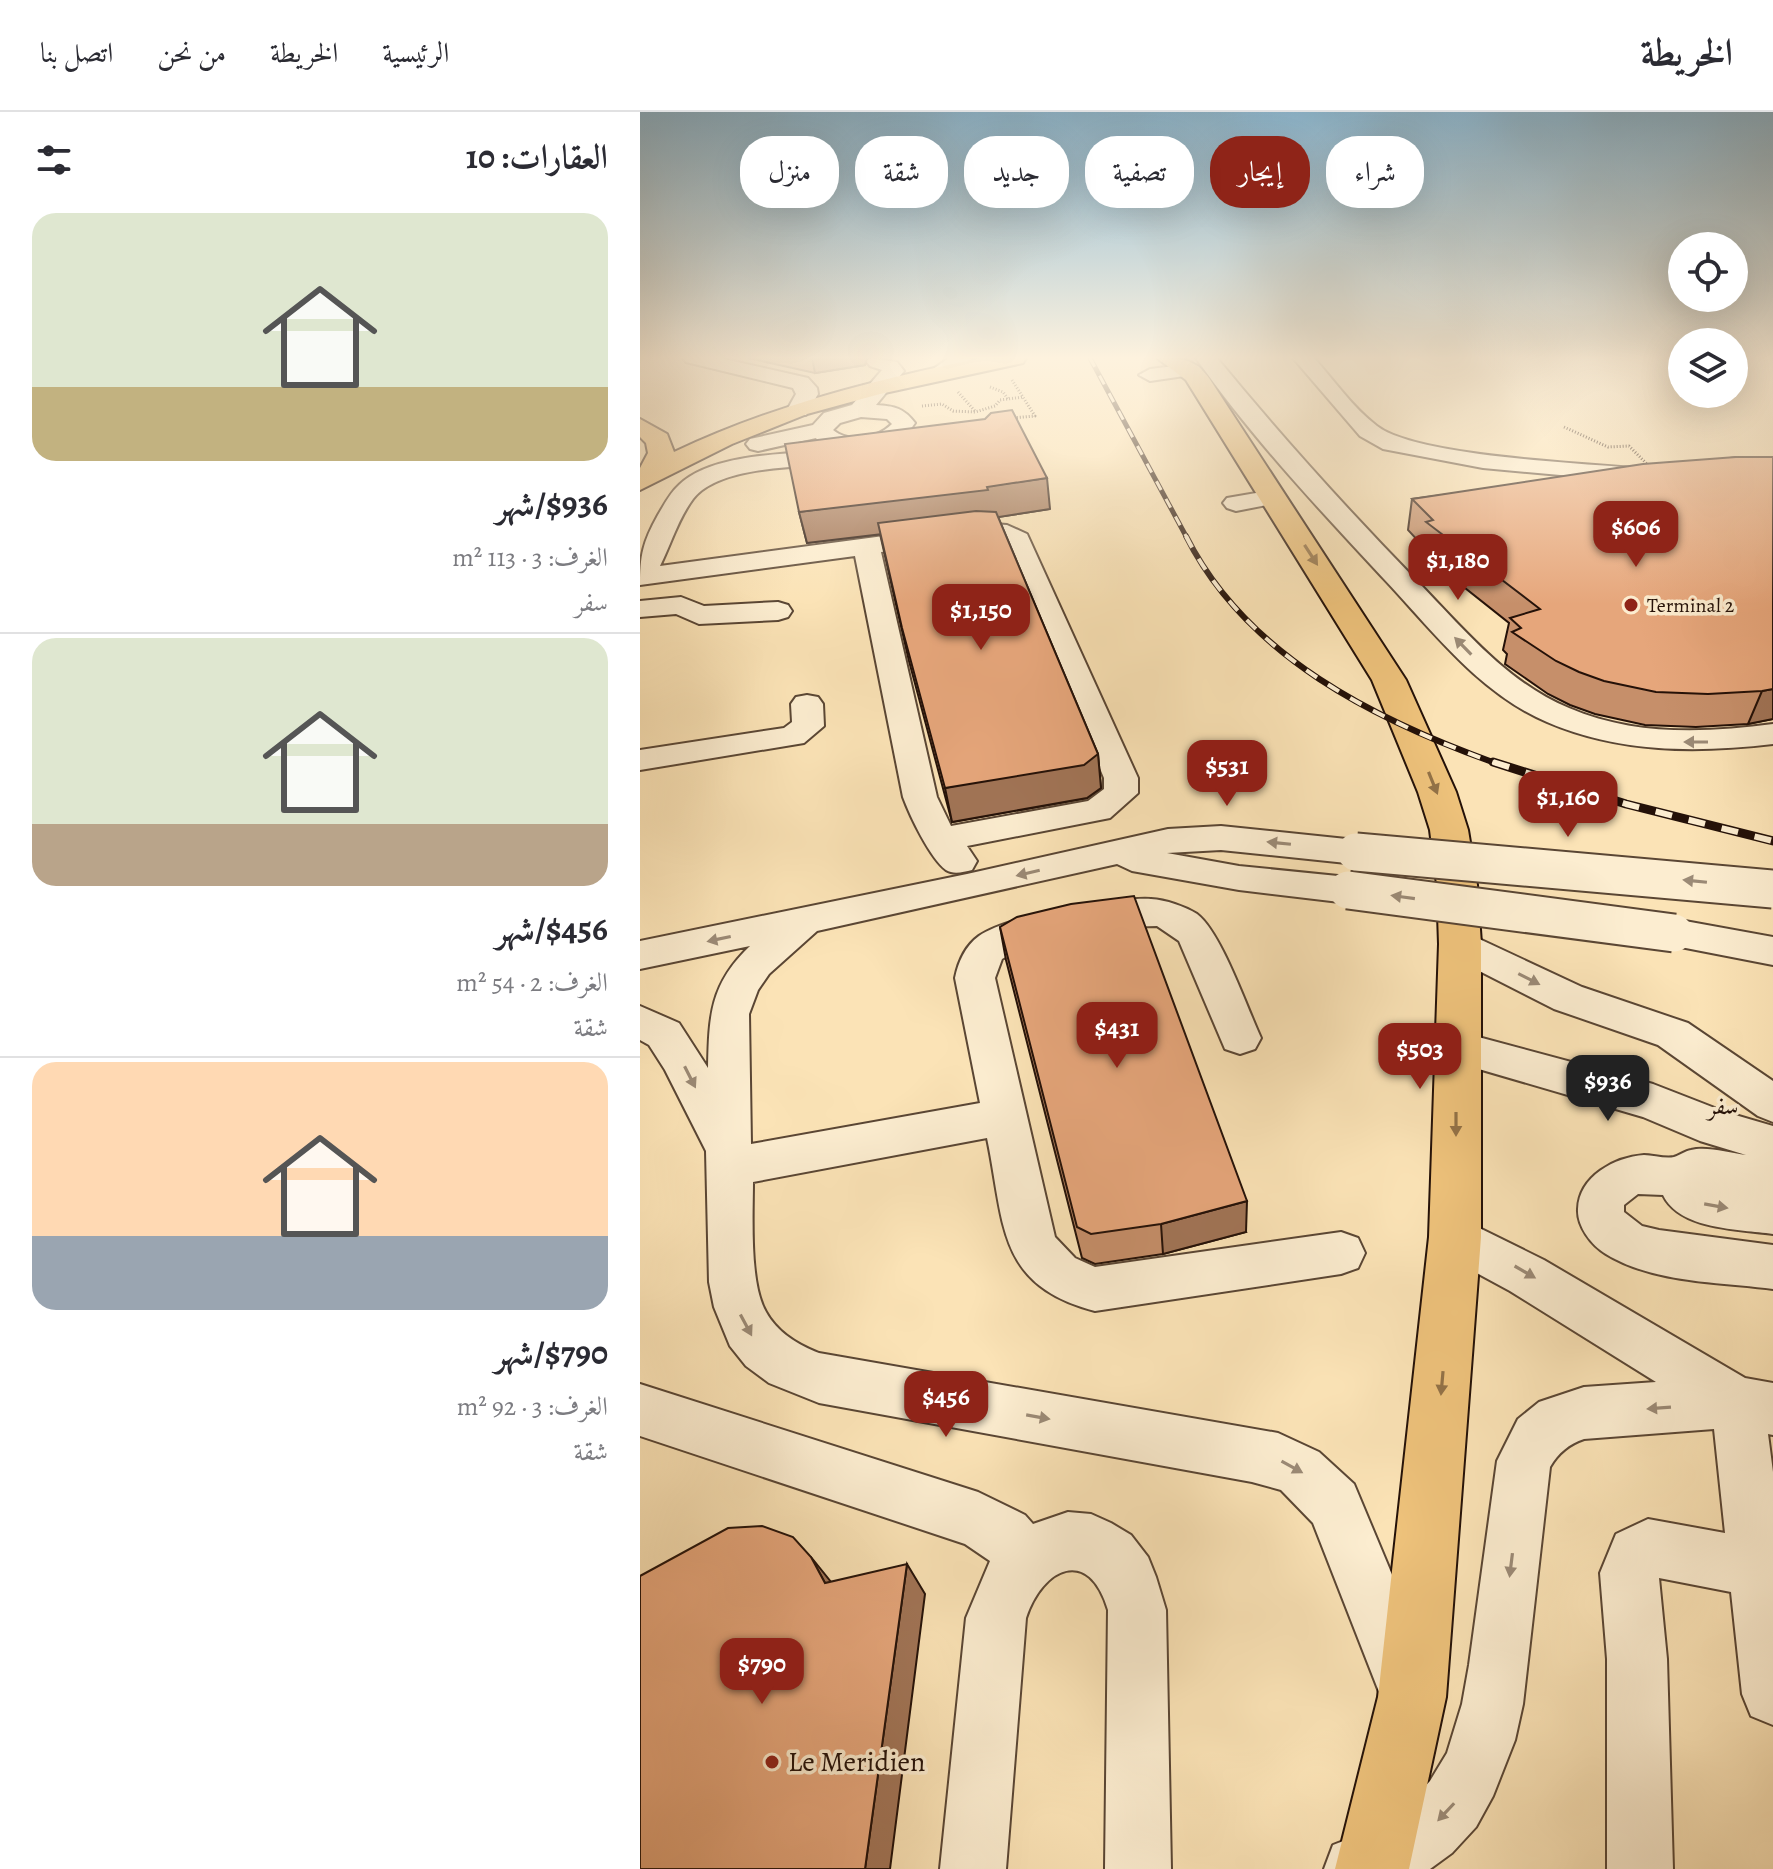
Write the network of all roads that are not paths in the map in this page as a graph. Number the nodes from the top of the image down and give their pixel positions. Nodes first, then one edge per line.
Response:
1 (658, 440) edge
2 (719, 440) edge
3 (788, 440) edge
4 (830, 440) edge
5 (880, 440) edge
6 (1221, 440) edge
7 (1273, 440) edge
8 (1384, 440) edge
9 (920, 447) edge
10 (651, 474) edge
11 (1664, 474) edge
12 (866, 546) junction
13 (765, 549) dead end
14 (642, 569) edge
15 (640, 609) edge
16 (778, 611) dead end
17 (807, 704) dead end
18 (1773, 734) edge
19 (640, 760) edge
20 (942, 839) junction
21 (1104, 856) junction
22 (967, 887) junction
23 (1773, 889) edge
24 (814, 918) junction
25 (1460, 944) junction
26 (1773, 951) edge
27 (640, 955) edge
28 (640, 1022) edge
29 (1240, 1038) dead end
30 (1456, 1047) junction
31 (1773, 1106) edge
32 (1673, 1110) junction
33 (1005, 1117) junction
34 (1773, 1145) edge
35 (729, 1160) junction
36 (1682, 1177) junction
37 (1773, 1178) edge
38 (1773, 1214) edge
39 (1455, 1237) junction
40 (1341, 1253) dead end
41 (1773, 1267) edge
42 (1755, 1405) edge
43 (640, 1410) edge
44 (1025, 1559) junction
45 (1757, 1568) junction
46 (1773, 1694) edge
47 (1412, 1697) junction
48 (1368, 1867) edge
49 (973, 1869) edge
50 (1138, 1869) edge
51 (1640, 1869) edge

1 - 10 main road
2 - 10 main road
3 - 10 street
4 - 5 street
6 -> 25 main road
18 -> 7 street
8 - 11 street
9 - 14 street
12 - 14 street
12 - 20 street
12 - 20 street
13 - 14 street
15 - 16 street
17 - 19 street
20 - 22 street
21 -> 22 street
23 -> 21 street, bridge
26 -> 21 street, bridge
22 - 24 street
24 -> 27 street
24 - 35 street
25 - 30 main road
25 -> 31 street
28 -> 35 street
29 - 33 street
30 - 32 street
30 -> 39 main road
31 - 32 street, سفر
32 - 34 street
33 - 35 street
33 - 40 street
35 -> 47 street
36 - 37 street
36 -> 38 street
36 - 41 street
39 -> 42 street
39 -> 47 main road
42 - 45 street
42 -> 48 street
43 - 44 street
44 - 49 street
44 - 50 street
45 - 46 street
45 - 51 street
47 - 48 main road

